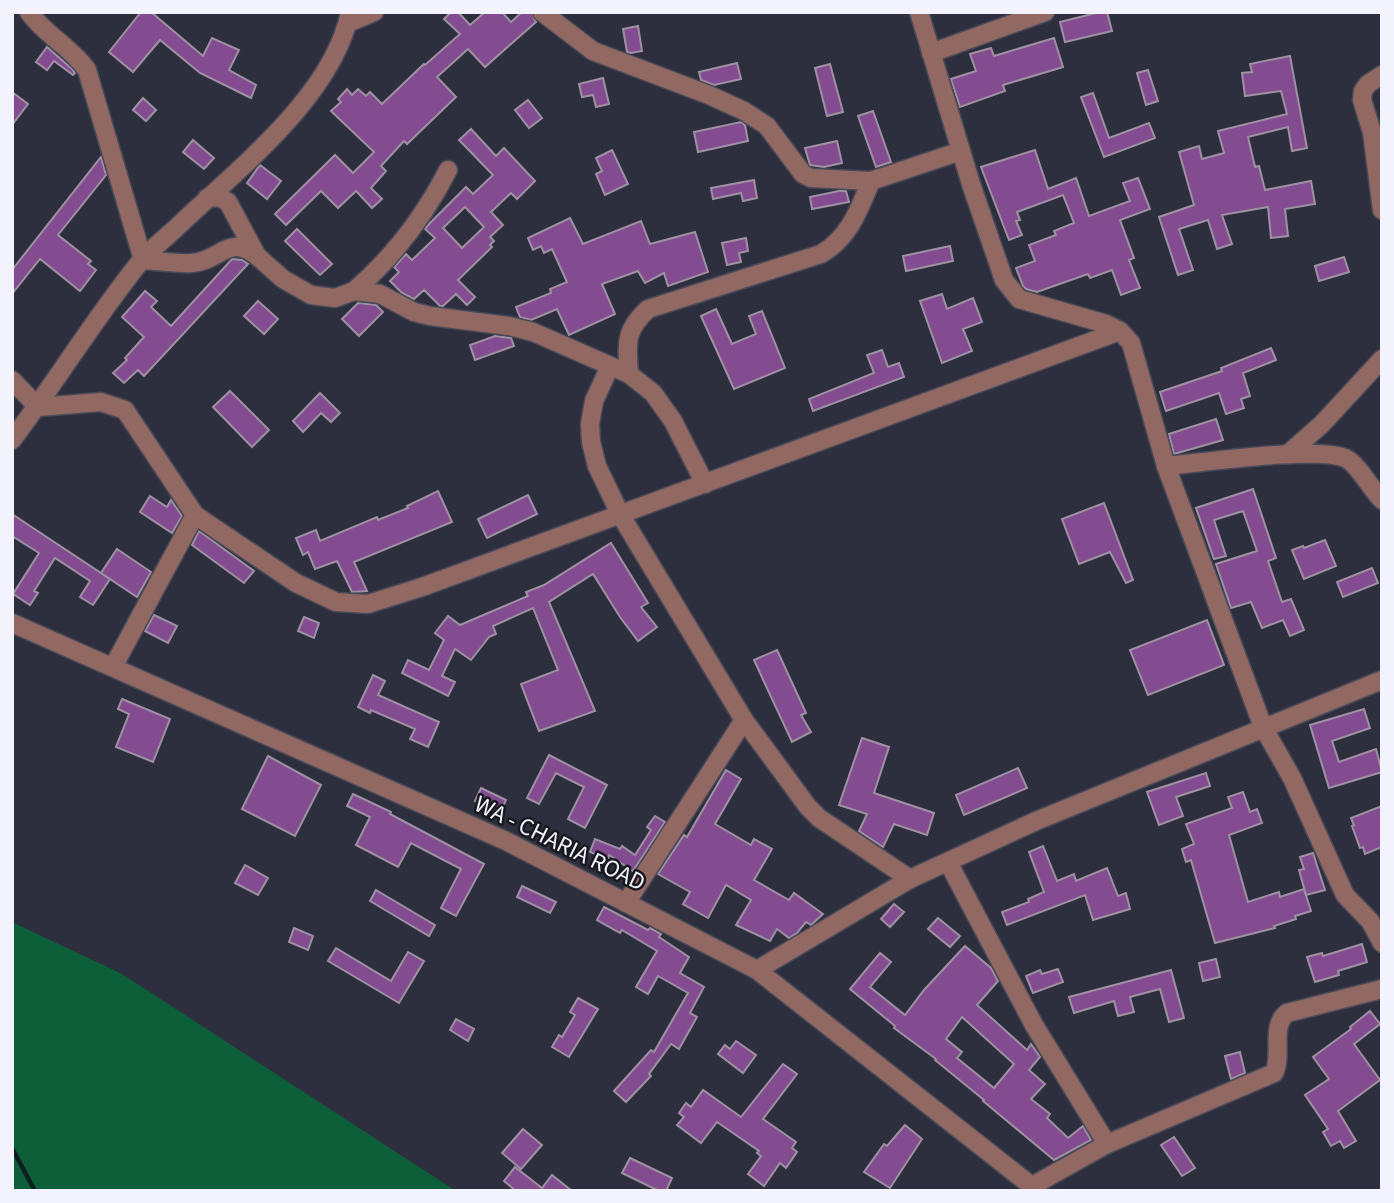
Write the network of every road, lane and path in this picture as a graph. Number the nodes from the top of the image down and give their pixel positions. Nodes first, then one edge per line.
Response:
1 (29, 12) edge
2 (374, 12) edge
3 (542, 12) edge
4 (919, 12) edge
5 (1045, 12) edge
6 (349, 18) edge
7 (931, 53) junction
8 (1382, 75) edge
9 (961, 151) junction
10 (1378, 153) edge
11 (448, 170) dead end
12 (871, 181) junction
13 (207, 198) junction
14 (1382, 210) edge
15 (257, 256) junction
16 (142, 260) junction
17 (354, 290) junction
18 (1120, 331) junction
19 (1382, 359) edge
20 (610, 366) junction
21 (629, 374) junction
22 (12, 380) edge
23 (1373, 380) edge
24 (38, 407) junction
25 (12, 440) edge
26 (1288, 454) junction
27 (1167, 466) junction
28 (705, 484) junction
29 (1382, 500) edge
30 (620, 514) junction
31 (195, 515) junction
32 (12, 623) edge
33 (113, 667) junction
34 (1382, 680) edge
35 (744, 720) junction
36 (1263, 727) junction
37 (948, 862) junction
38 (910, 878) junction
39 (626, 903) junction
40 (1376, 918) edge
41 (1382, 943) edge
42 (757, 970) junction
43 (1382, 989) edge
44 (1107, 1144) junction
45 (1035, 1188) edge

1 - 16 street
2 - 6 street
3 - 12 street
4 - 7 street
5 - 7 street
6 - 13 street
7 - 9 street
8 - 10 street
9 - 12 street
9 - 18 street
10 - 14 street
11 - 17 street
12 - 21 street
13 - 15 street
13 - 16 street
15 - 16 street
15 - 17 street
16 - 24 street
17 - 20 street
18 - 27 street
18 - 28 street
19 - 23 street
20 - 21 street
20 - 30 street
21 - 28 street
22 - 24 street
23 - 26 street
24 - 25 street
24 - 31 street
26 - 27 street
26 - 29 street
27 - 36 street
28 - 30 street
30 - 31 street
30 - 35 street
31 - 33 street
32 - 33 street, WA - CHARIA ROAD
33 - 39 street, WA - CHARIA ROAD
34 - 36 street
35 - 38 street
35 - 39 street
36 - 37 street
36 - 40 street
37 - 38 street
37 - 44 street
38 - 42 street
39 - 42 street, WA - CHARIA ROAD
40 - 41 street
42 - 45 street, WA - CHARIA ROAD
43 - 44 street
44 - 45 street

